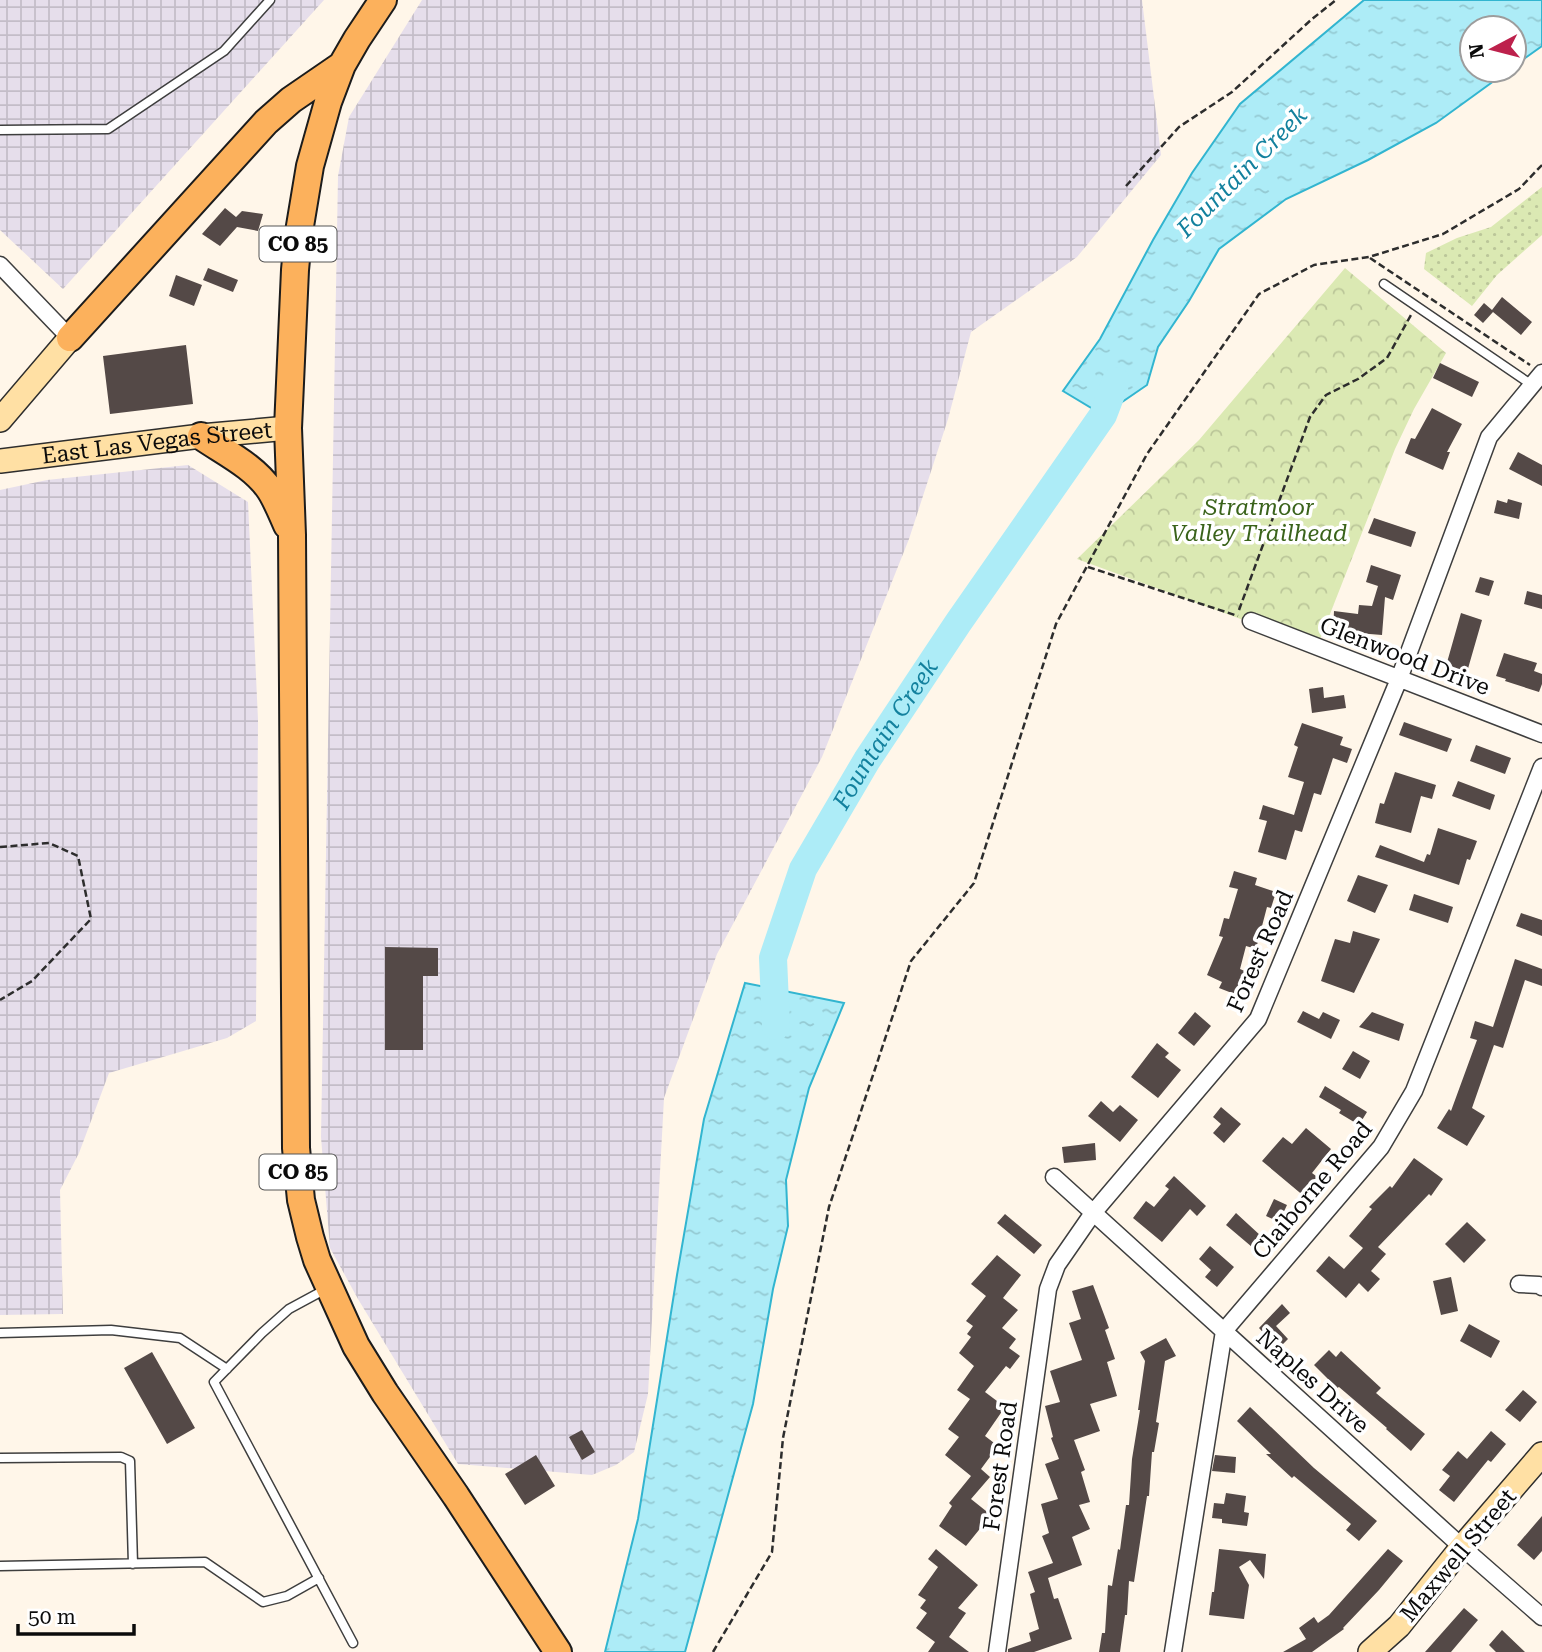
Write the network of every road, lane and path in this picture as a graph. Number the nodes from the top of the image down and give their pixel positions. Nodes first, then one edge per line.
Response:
1 (270, 0) edge
2 (383, 0) edge
3 (1336, 0) edge
4 (342, 65) junction
5 (0, 130) edge
6 (1542, 165) edge
7 (1126, 186) dead end
8 (1369, 257) junction
9 (0, 265) edge
10 (1384, 284) dead end
11 (1416, 306) junction
12 (70, 338) junction
13 (1539, 377) edge
14 (0, 420) edge
15 (288, 428) junction
16 (201, 436) junction
17 (0, 461) edge
18 (292, 535) junction
19 (1087, 567) junction
20 (1244, 618) junction
21 (1399, 679) junction
22 (1542, 734) edge
23 (1542, 768) edge
24 (0, 847) edge
25 (0, 1000) edge
26 (1054, 1177) dead end
27 (1093, 1213) junction
28 (1519, 1284) dead end
29 (1542, 1287) edge
30 (329, 1288) junction
31 (1224, 1331) junction
32 (0, 1333) edge
33 (227, 1368) junction
34 (1542, 1454) edge
35 (0, 1458) edge
36 (1462, 1547) junction
37 (133, 1564) junction
38 (0, 1566) edge
39 (318, 1578) junction
40 (1542, 1617) edge
41 (354, 1643) dead end
42 (558, 1652) edge
43 (713, 1652) edge
44 (997, 1652) edge
45 (1173, 1652) edge
46 (1370, 1652) edge

1 - 5 lane
2 - 4 main road, East Las Vegas Street / CO 85
3 - 7 path
4 - 12 main road
4 - 15 main road, East Las Vegas Street / CO 85
6 - 8 path
8 - 13 path
8 - 19 path
9 - 12 street
10 - 11 lane
11 - 13 lane
11 - 20 path
12 - 14 street
13 - 21 street, Forest Road
15 - 16 street, East Las Vegas Street
15 - 18 main road, CO 85
16 - 17 street, East Las Vegas Street
16 - 18 main road
18 - 30 main road, CO 85
19 - 20 path
19 - 43 path
20 - 21 street, Glenwood Drive
21 - 22 street, Glenwood Drive
21 - 27 street, Forest Road
23 - 31 street, Claiborne Road
24 - 25 path
26 - 27 street, Naples Drive
27 - 31 street, Naples Drive
27 - 44 street, Forest Road
28 - 29 street
30 - 33 lane
30 - 42 main road, CO 85
31 - 36 street, Naples Drive
31 - 45 street
32 - 33 lane
33 - 39 lane
34 - 36 street, Maxwell Street
35 - 37 lane
36 - 40 street, Naples Drive
36 - 46 street, Maxwell Street
37 - 38 lane
37 - 39 lane
39 - 41 lane

